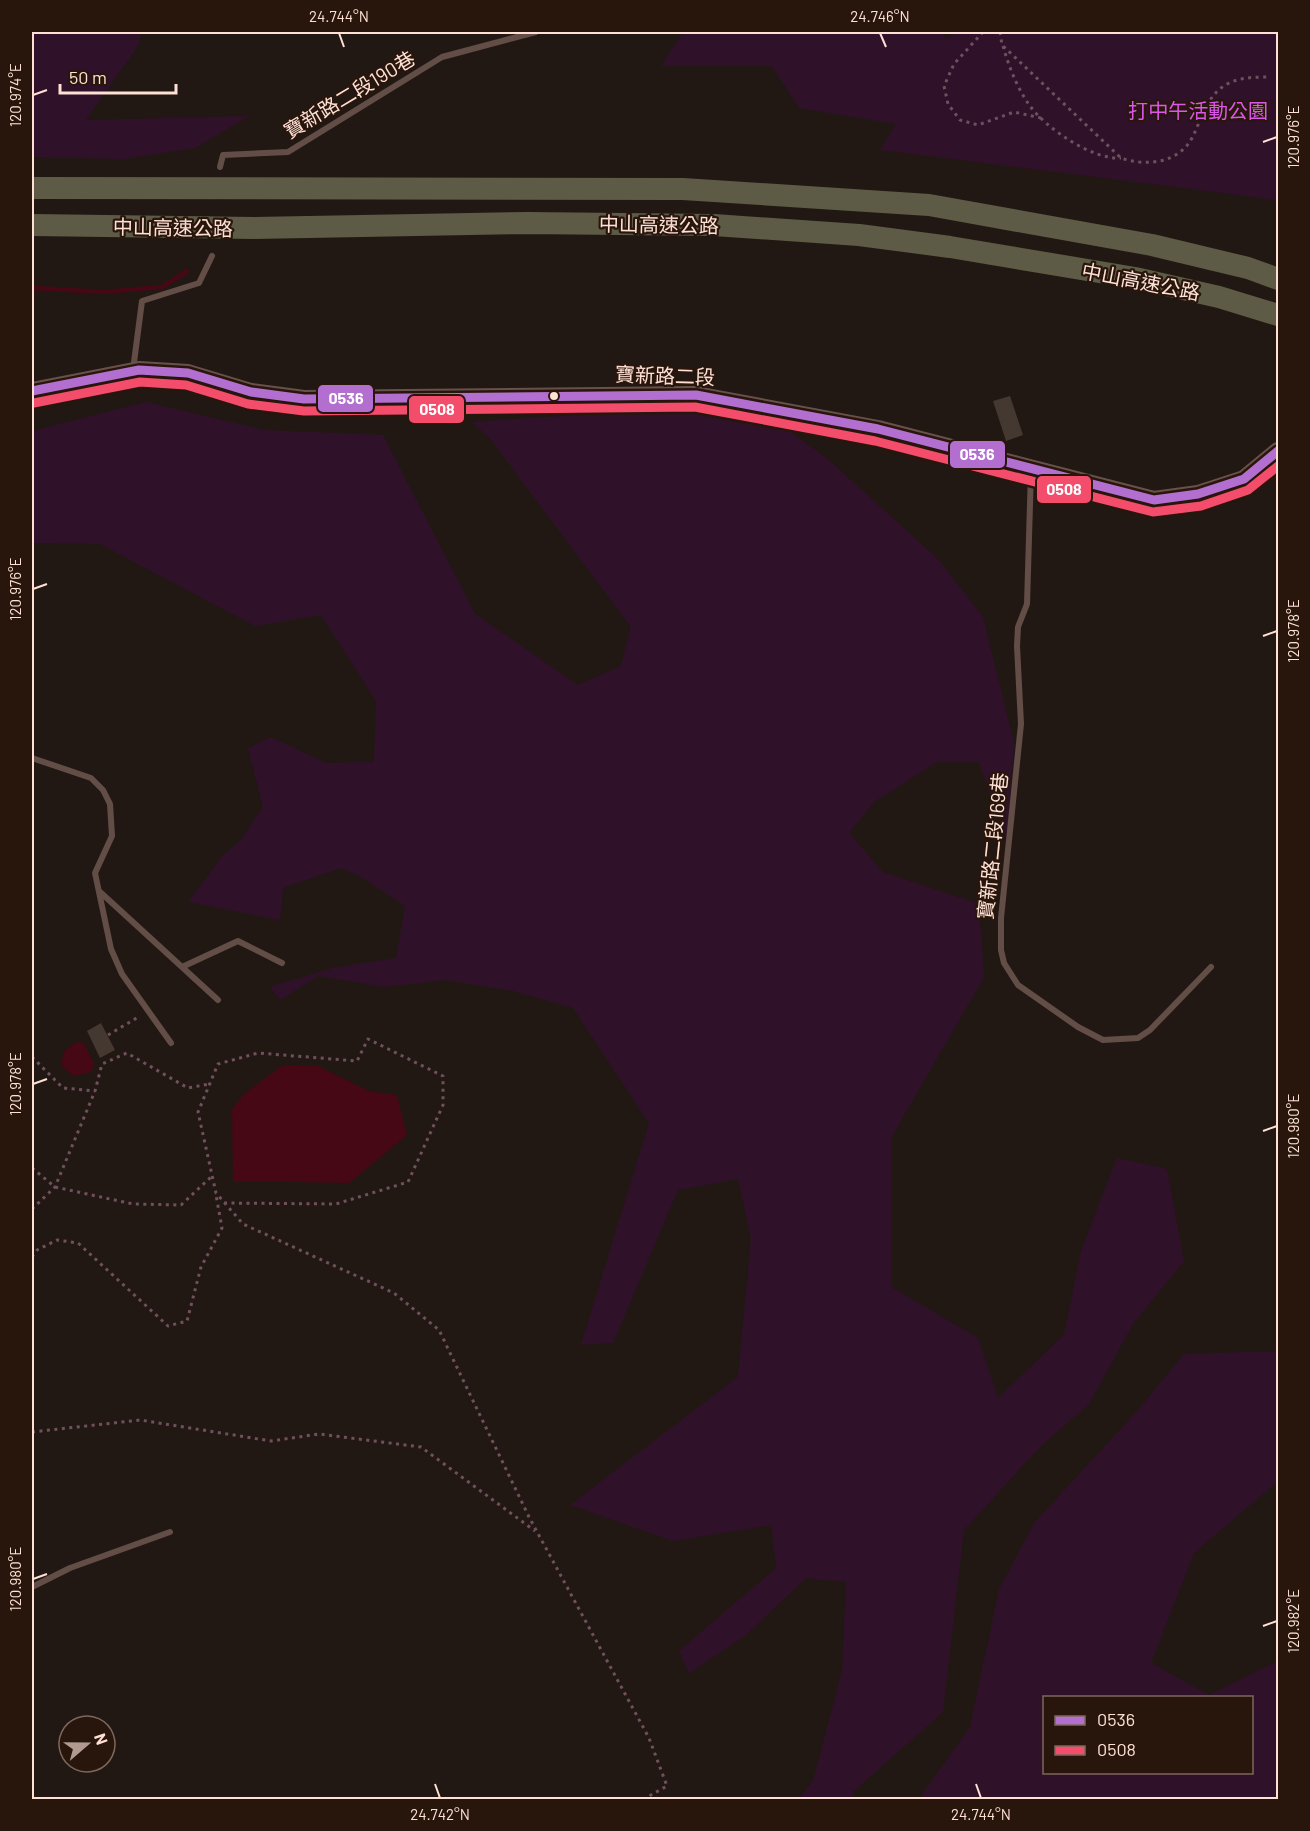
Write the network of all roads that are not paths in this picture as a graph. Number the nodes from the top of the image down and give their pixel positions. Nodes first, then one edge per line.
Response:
1 (536, 32) edge
2 (220, 167) dead end
3 (32, 189) edge
4 (32, 225) edge
5 (212, 256) dead end
6 (1278, 279) edge
7 (1278, 315) edge
8 (132, 371) junction
9 (32, 391) edge
10 (1278, 451) edge
11 (1031, 470) junction
12 (32, 758) edge
13 (98, 890) junction
14 (282, 963) dead end
15 (182, 967) junction
16 (1211, 967) dead end
17 (218, 1000) dead end
18 (171, 1043) dead end
19 (170, 1532) dead end
20 (32, 1587) edge

1 - 2 lane, 寶新路二段190巷
3 - 6 highway, 中山高速公路
4 - 7 highway, 中山高速公路
5 - 8 lane
8 - 9 street, 寶新路二段
8 - 11 street, 寶新路二段
10 - 11 street, 寶新路二段
11 - 16 lane, 寶新路二段169巷
12 - 13 lane
13 - 15 lane
13 - 18 lane
14 - 15 lane
15 - 17 lane
19 - 20 lane

